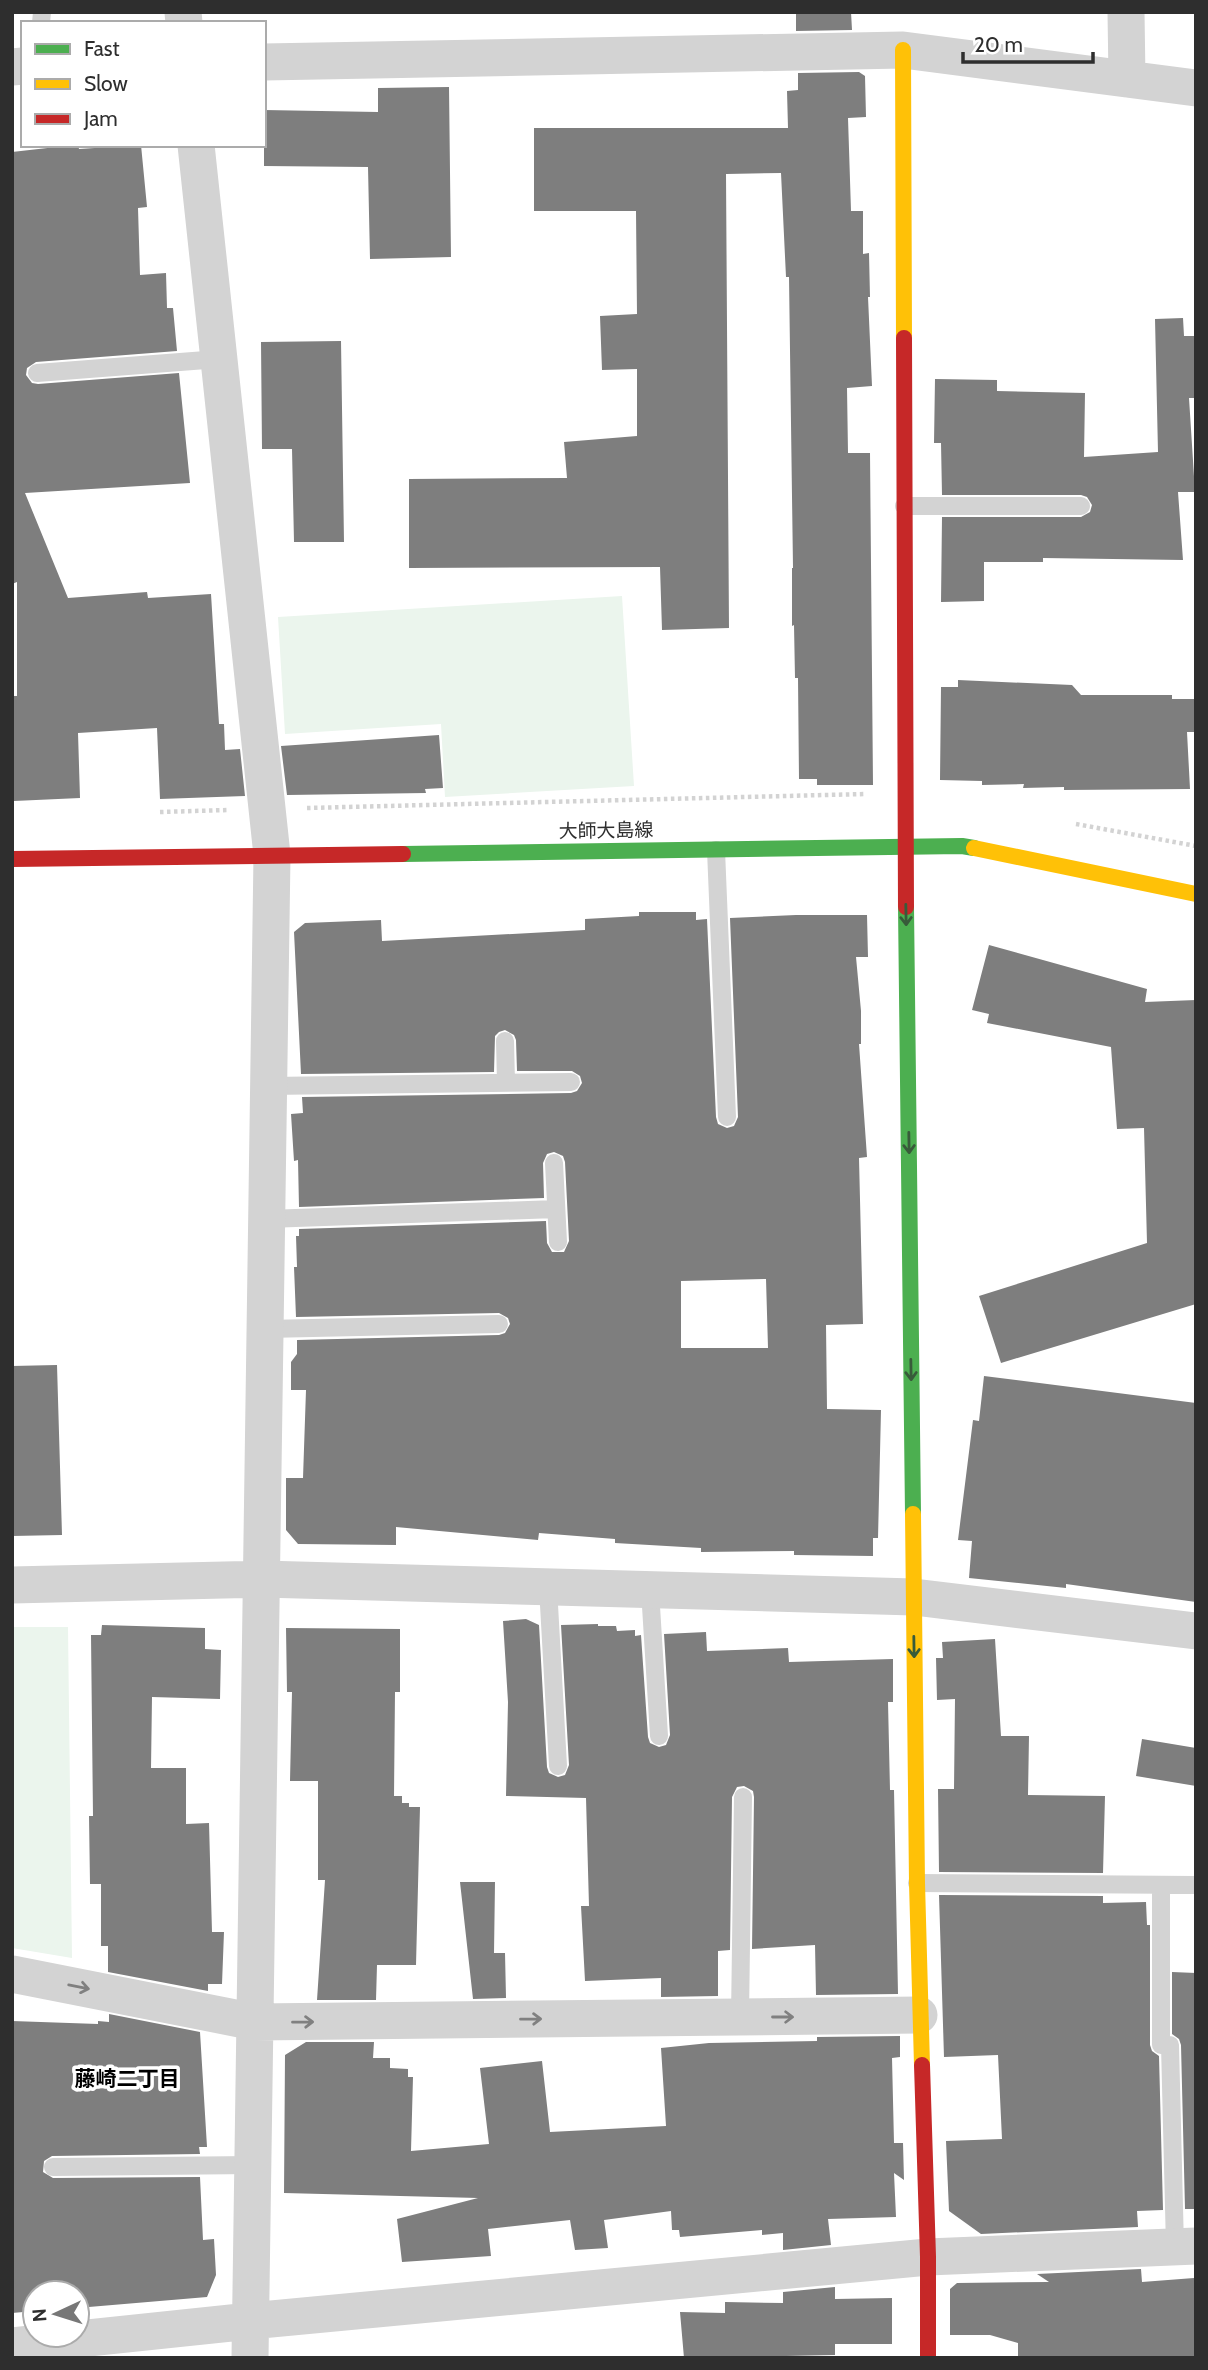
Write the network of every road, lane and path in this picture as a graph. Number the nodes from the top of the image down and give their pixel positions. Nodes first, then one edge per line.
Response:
1 (1126, 12) edge
2 (903, 50) junction
3 (266, 62) edge
4 (1127, 79) junction
5 (1196, 88) edge
6 (197, 147) edge
7 (219, 359) junction
8 (37, 373) dead end
9 (904, 506) junction
10 (1081, 506) dead end
11 (874, 794) dead end
12 (267, 810) junction
13 (146, 812) dead end
14 (905, 847) junction
15 (716, 849) junction
16 (272, 855) junction
17 (12, 859) edge
18 (1196, 894) edge
19 (505, 1041) dead end
20 (571, 1082) dead end
21 (506, 1083) junction
22 (269, 1086) junction
23 (727, 1117) dead end
24 (554, 1163) dead end
25 (556, 1209) junction
26 (267, 1219) junction
27 (558, 1242) dead end
28 (499, 1324) dead end
29 (265, 1329) junction
30 (262, 1579) junction
31 (12, 1585) edge
32 (548, 1587) junction
33 (650, 1590) junction
34 (914, 1597) junction
35 (1196, 1631) edge
36 (659, 1736) dead end
37 (558, 1766) dead end
38 (743, 1797) dead end
39 (917, 1883) junction
40 (1196, 1885) edge
41 (1161, 1886) junction
42 (12, 1974) edge
43 (919, 2015) junction
44 (740, 2017) junction
45 (255, 2022) junction
46 (253, 2165) junction
47 (53, 2167) dead end
48 (1185, 2247) edge
49 (928, 2257) junction
50 (250, 2321) junction
51 (12, 2346) edge
52 (250, 2358) edge
53 (928, 2358) edge

1 - 4 street
2 - 3 street
2 - 4 street
2 - 9 street
4 - 5 street
6 - 7 street
7 - 8 lane
7 - 12 street
9 - 10 lane
9 - 14 street
11 - 12 path
12 - 13 path
12 - 16 street
14 - 15 street, 大師大島線
14 - 18 street, 大師大島線
14 -> 34 street
15 - 16 street, 大師大島線
15 - 23 lane
16 - 17 street, 大師大島線
16 - 22 street
19 - 21 lane
20 - 21 lane
21 - 22 lane
22 - 26 street
24 - 25 lane
25 - 26 lane
25 - 27 lane
26 - 29 street
28 - 29 lane
29 - 30 street
30 - 31 street
30 - 32 street
30 - 45 street
32 - 33 street
32 - 37 lane
33 - 34 street
33 - 36 lane
34 - 35 street
34 -> 39 street
38 - 44 lane
39 - 41 lane
39 - 43 street
40 - 41 lane
41 - 48 lane
42 -> 45 street
44 -> 43 street
43 - 49 street
45 -> 44 street
45 - 46 street
46 - 47 lane
46 - 50 street
48 - 49 street
49 - 50 street
49 - 53 street
50 - 51 street
50 - 52 street

